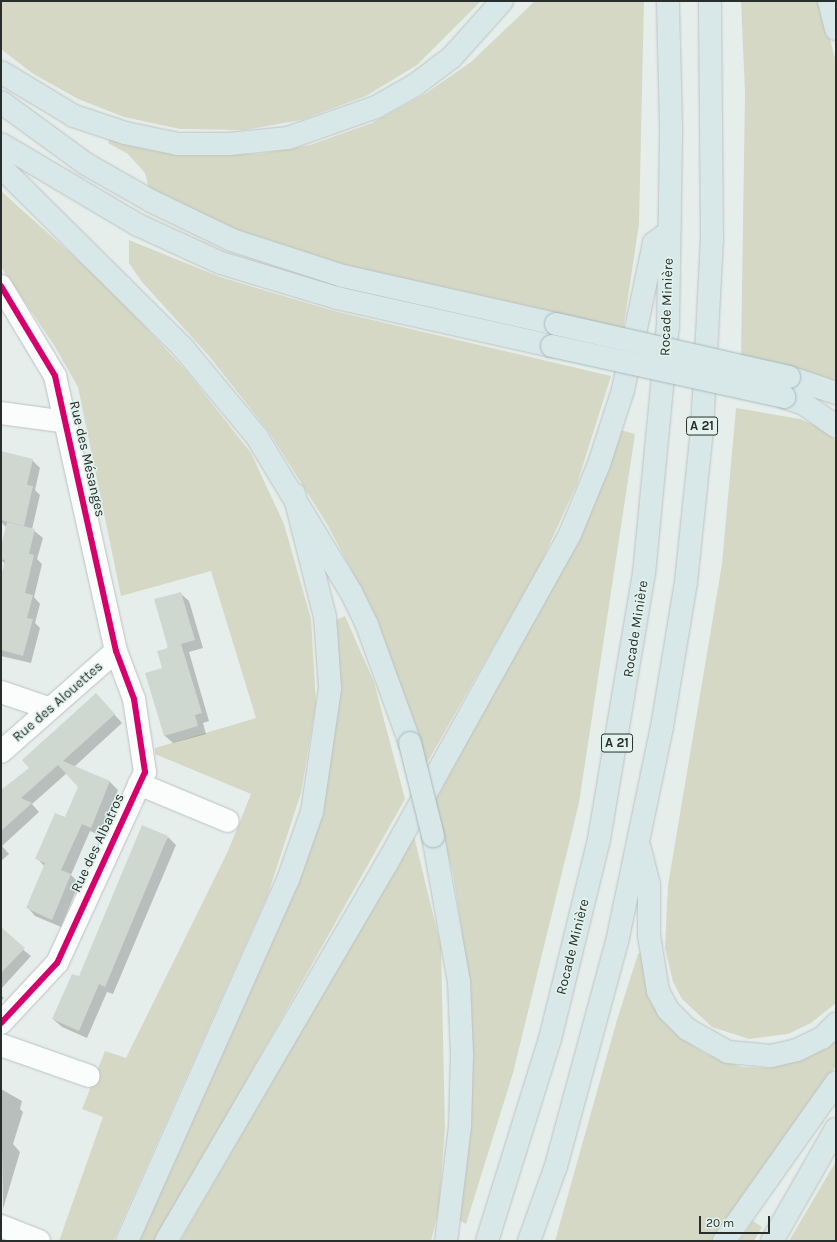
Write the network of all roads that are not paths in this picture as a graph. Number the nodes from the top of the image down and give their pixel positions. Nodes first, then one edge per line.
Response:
1 (502, 1) edge
2 (668, 1) edge
3 (710, 1) edge
4 (829, 1) edge
5 (836, 29) edge
6 (1, 72) edge
7 (1, 102) edge
8 (1, 144) edge
9 (1, 167) edge
10 (670, 232) junction
11 (1, 286) edge
12 (786, 387) junction
13 (836, 393) edge
14 (1, 413) edge
15 (68, 422) junction
16 (836, 426) edge
17 (294, 494) junction
18 (116, 651) junction
19 (1, 692) edge
20 (48, 708) junction
21 (1, 752) edge
22 (139, 784) junction
23 (228, 821) dead end
24 (639, 846) junction
25 (1, 1024) edge
26 (836, 1024) edge
27 (1, 1045) edge
28 (89, 1076) dead end
29 (836, 1083) edge
30 (836, 1129) edge
31 (1, 1226) edge
32 (39, 1241) edge
33 (127, 1241) edge
34 (166, 1241) edge
35 (446, 1241) edge
36 (487, 1241) edge
37 (529, 1241) edge
38 (724, 1241) edge
39 (772, 1241) edge

1 - 6 highway
2 - 10 highway, Rocade Minière / A 21
3 - 24 highway, A 21
4 - 5 highway
7 - 12 highway, bridge
8 - 12 highway, bridge
9 - 17 highway
10 - 34 highway
10 - 36 highway, Rocade Minière / A 21
11 - 15 street, Rue des Mésanges
12 - 13 highway
12 - 16 highway
14 - 15 street
15 - 18 street, Rue des Mésanges
17 - 33 highway
17 - 35 highway, bridge
18 - 20 street, Rue des Alouettes
18 - 22 street, Rue des Albatros
19 - 20 street
20 - 21 street, Rue des Alouettes
22 - 23 street, Rue des Albatros
22 - 25 street, Rue des Albatros
24 - 26 highway
24 - 37 highway, A 21
27 - 28 street
29 - 38 highway
30 - 39 highway
31 - 32 street

